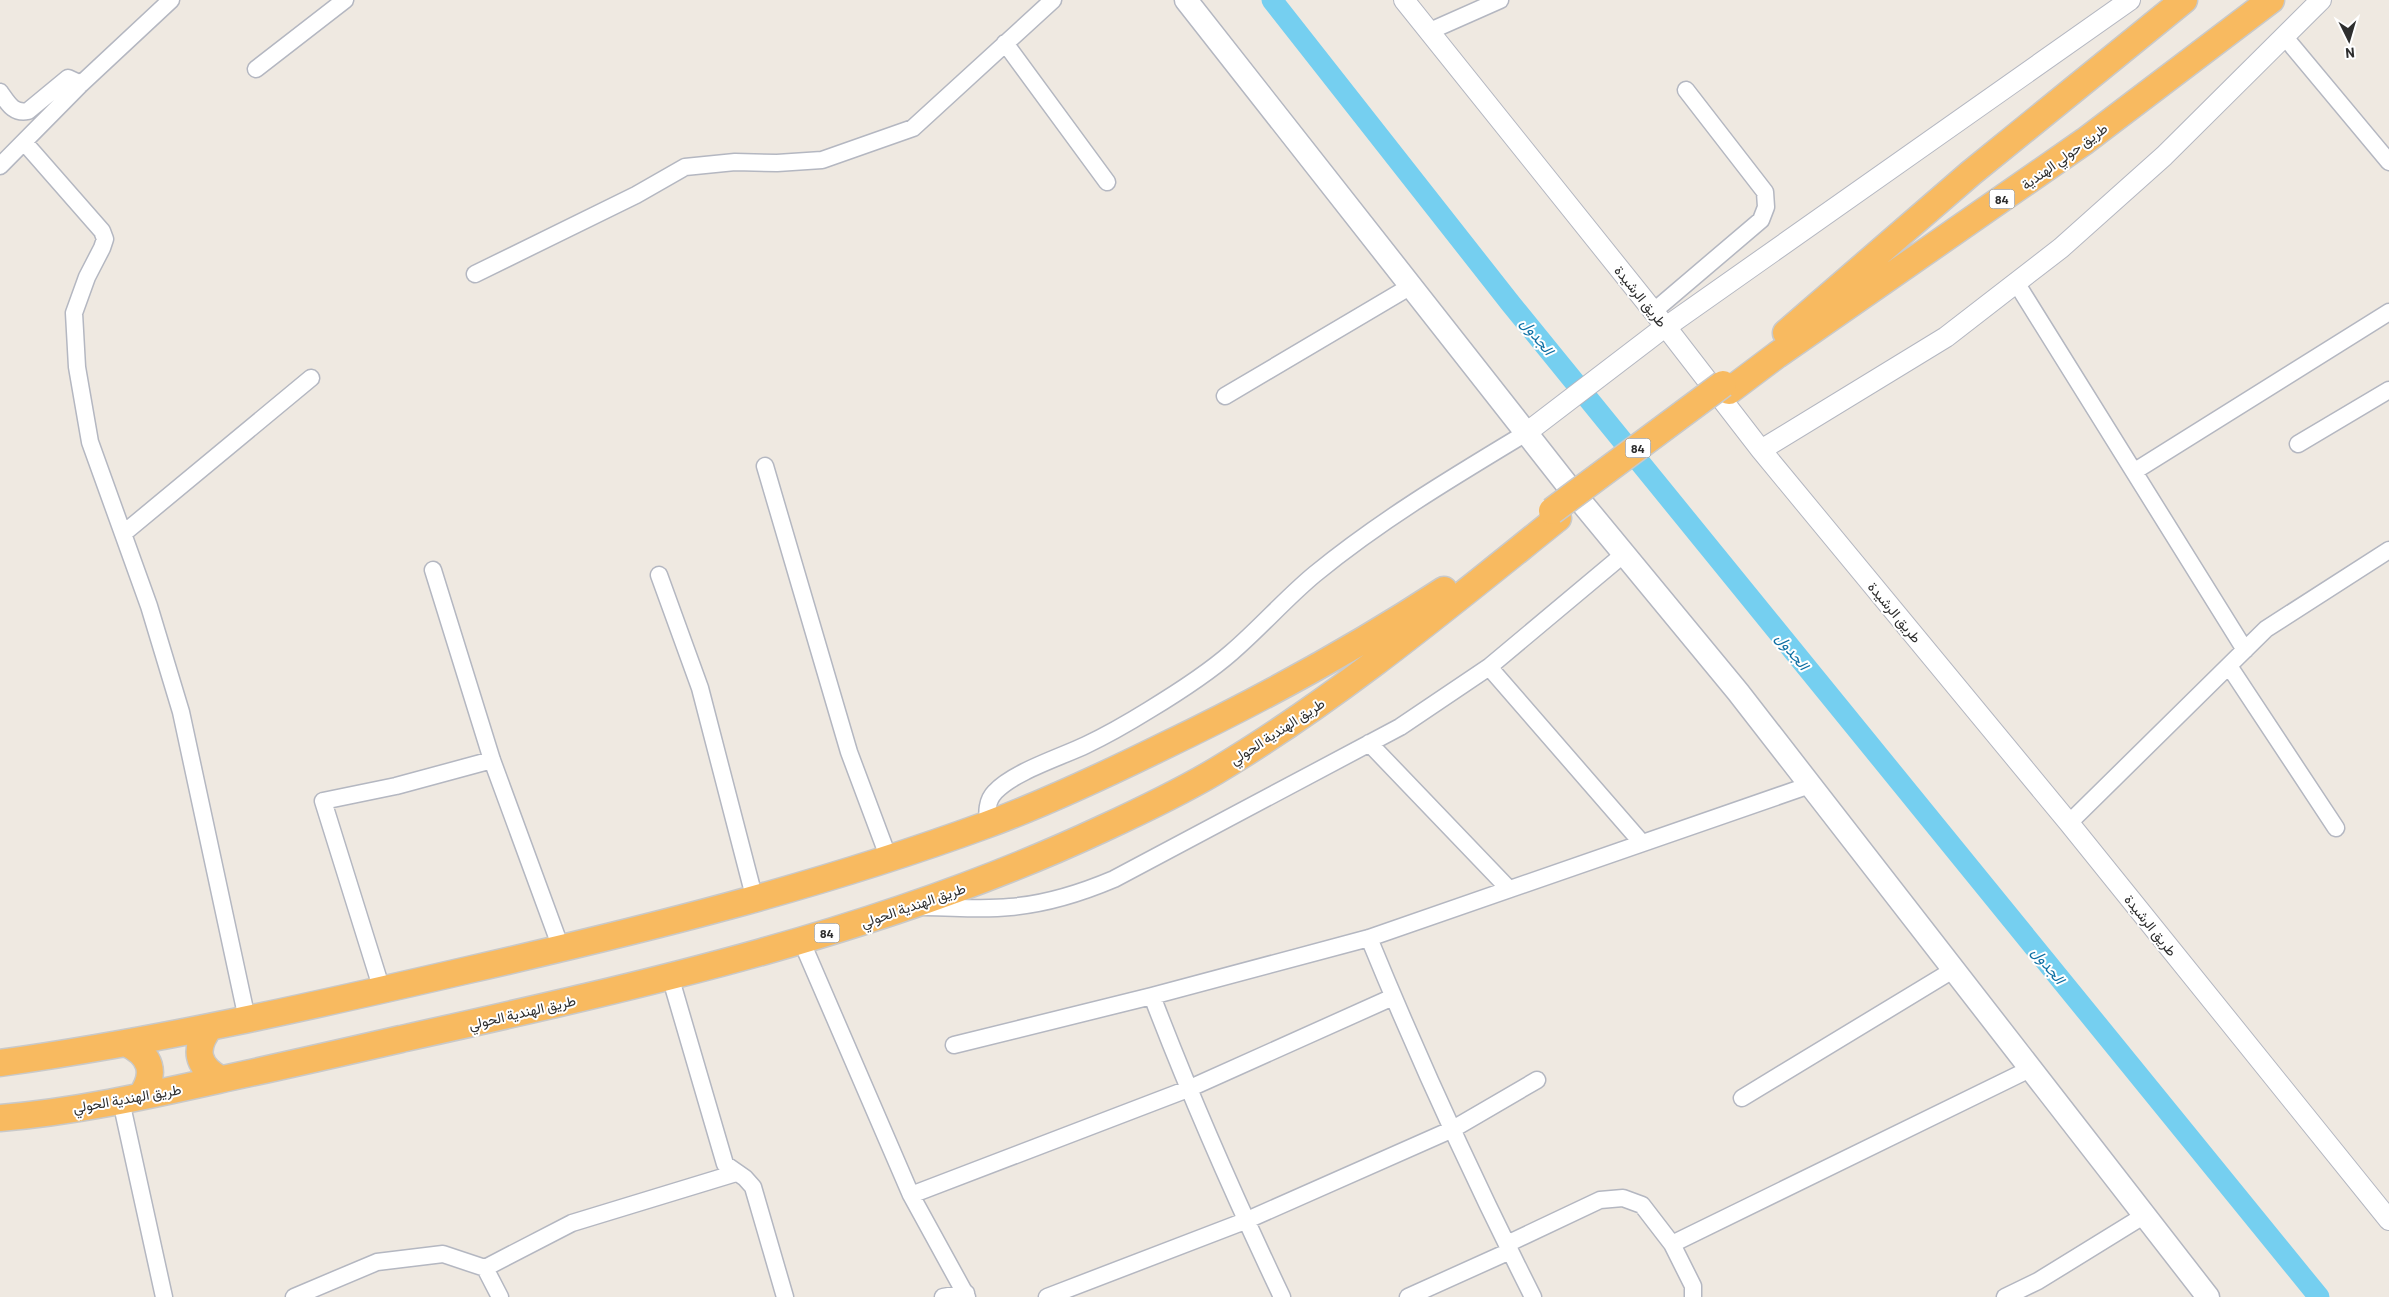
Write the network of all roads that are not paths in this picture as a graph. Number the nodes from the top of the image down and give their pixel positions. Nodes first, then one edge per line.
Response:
1 (170, 0) edge
2 (345, 0) edge
3 (1054, 0) edge
4 (1186, 0) edge
5 (1404, 0) edge
6 (1500, 0) edge
7 (2130, 0) edge
8 (2184, 0) edge
9 (2271, 0) edge
10 (2321, 0) edge
11 (1430, 31) junction
12 (2284, 36) junction
13 (1005, 43) junction
14 (256, 69) dead end
15 (81, 84) junction
16 (1686, 90) dead end
17 (0, 92) edge
18 (24, 142) junction
19 (2389, 162) edge
20 (0, 166) edge
21 (1107, 182) dead end
22 (474, 274) dead end
23 (2017, 284) junction
24 (1411, 286) junction
25 (2389, 312) edge
26 (1662, 321) junction
27 (311, 378) dead end
28 (1726, 388) junction
29 (2389, 390) edge
30 (1224, 396) dead end
31 (1526, 433) junction
32 (2298, 444) dead end
33 (1761, 450) junction
34 (764, 466) dead end
35 (2135, 472) junction
36 (1555, 515) junction
37 (124, 533) junction
38 (2389, 550) edge
39 (1624, 554) junction
40 (433, 570) dead end
41 (659, 575) dead end
42 (2245, 650) junction
43 (2228, 666) junction
44 (1489, 667) junction
45 (1369, 743) junction
46 (492, 760) junction
47 (1810, 785) junction
48 (2069, 823) junction
49 (989, 824) junction
50 (2336, 828) dead end
51 (1642, 843) junction
52 (889, 858) junction
53 (1509, 890) junction
54 (755, 900) junction
55 (911, 907) junction
56 (1369, 938) junction
57 (801, 940) junction
58 (561, 948) junction
59 (1953, 970) junction
60 (670, 976) junction
61 (382, 990) junction
62 (1152, 996) junction
63 (1393, 997) junction
64 (246, 1019) junction
65 (210, 1027) junction
66 (126, 1043) junction
67 (954, 1045) dead end
68 (0, 1063) edge
69 (2030, 1069) junction
70 (220, 1080) junction
71 (1538, 1080) dead end
72 (1188, 1089) junction
73 (131, 1098) junction
74 (1742, 1098) dead end
75 (0, 1118) edge
76 (1453, 1130) junction
77 (736, 1173) junction
78 (911, 1195) junction
79 (2145, 1216) junction
80 (1245, 1220) junction
81 (2389, 1220) edge
82 (1672, 1244) junction
83 (1509, 1248) junction
84 (485, 1268) junction
85 (966, 1295) edge
86 (164, 1297) edge
87 (294, 1297) edge
88 (500, 1297) edge
89 (785, 1297) edge
90 (943, 1297) edge
91 (1047, 1297) edge
92 (1282, 1297) edge
93 (1408, 1297) edge
94 (1533, 1297) edge
95 (1693, 1297) edge
96 (2005, 1297) edge
97 (2208, 1297) edge

1 - 15 street
2 - 14 street
3 - 13 street
4 - 24 main road
5 - 11 street, طريق الرشيدة
6 - 11 street
7 - 26 street
8 - 28 highway, 84
9 - 28 highway, طريق حولي الهندية / 84
10 - 12 street
11 - 26 street, طريق الرشيدة
12 - 19 street
12 - 23 street
13 - 21 street
13 - 22 street
15 - 17 street
15 - 18 street
16 - 26 street
18 - 20 street
18 - 37 street
23 - 33 street
23 - 35 street
24 - 30 street
24 - 31 main road
25 - 35 street
26 - 31 street
26 - 33 street, طريق الرشيدة
27 - 37 street
28 - 36 highway, 84
29 - 32 street
31 - 39 main road
31 - 49 street
33 - 48 street, طريق الرشيدة
34 - 52 street
35 - 42 street
36 - 49 highway, 84
36 - 55 highway, طريق الهندية الحولي / 84
37 - 64 street
38 - 42 street
39 - 44 street
39 - 47 main road
40 - 46 street
41 - 54 street
42 - 43 street
43 - 48 street
43 - 50 street
44 - 45 street
44 - 51 street
45 - 53 street
45 - 55 street
46 - 58 street
46 - 61 street
47 - 51 street
47 - 59 main road
48 - 81 street, طريق الرشيدة
49 - 52 highway, 84
51 - 53 street
52 - 54 highway, 84
53 - 56 street
54 - 58 highway, 84
55 - 57 highway, طريق الهندية الحولي / 84
56 - 62 street
56 - 63 street
57 - 60 highway, طريق الهندية الحولي / 84
57 - 78 street
58 - 61 highway, 84
59 - 69 main road
59 - 74 street
60 - 70 highway, طريق الهندية الحولي / 84
60 - 77 street
61 - 64 highway, 84
62 - 67 street
62 - 72 street
63 - 72 street
63 - 76 street
64 - 65 highway, 84
65 - 66 highway, 84
65 - 70 highway
66 - 68 highway, 84
66 - 73 highway
69 - 79 main road
69 - 82 street
70 - 73 highway, طريق الهندية الحولي / 84
71 - 76 street
72 - 78 street
72 - 80 street
73 - 75 highway, طريق الهندية الحولي / 84
73 - 86 street
76 - 80 street
76 - 83 street
77 - 84 street
77 - 89 street
78 - 85 street
79 - 96 street
79 - 97 main road
80 - 91 street
80 - 92 street
82 - 83 street
82 - 95 street
83 - 93 street
83 - 94 street
84 - 87 street
84 - 88 street
85 - 90 street

